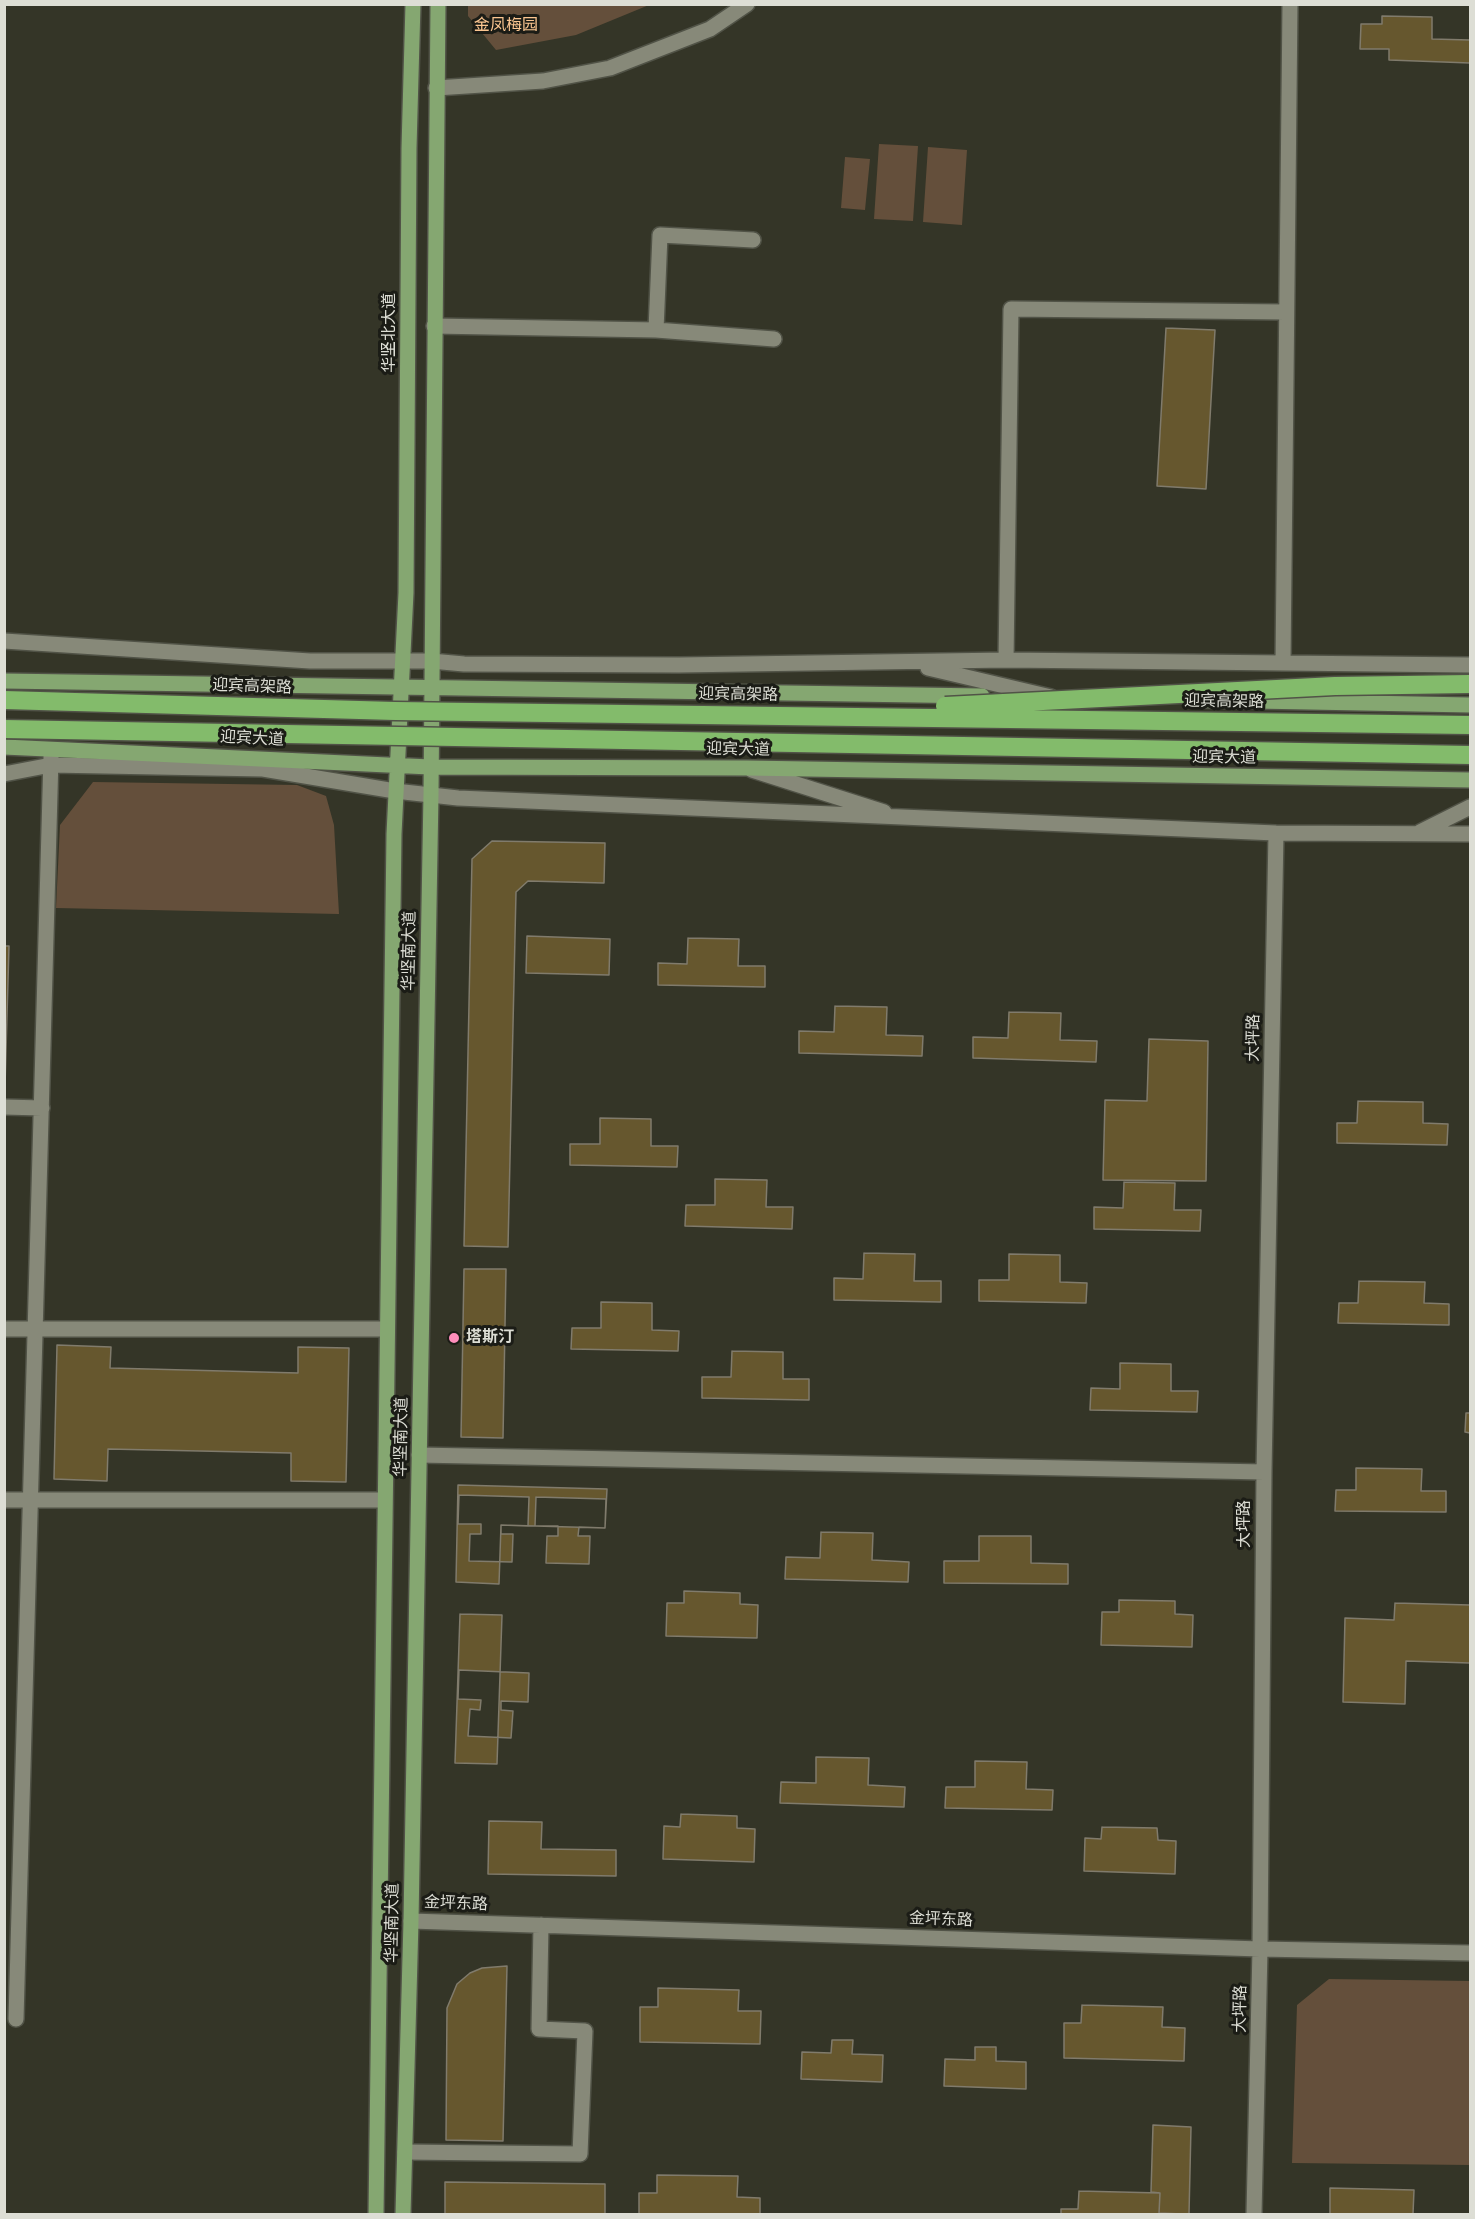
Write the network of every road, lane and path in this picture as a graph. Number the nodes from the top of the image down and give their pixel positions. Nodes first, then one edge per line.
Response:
1 (413, 4) edge
2 (438, 4) edge
3 (747, 4) edge
4 (1290, 4) edge
5 (436, 88) junction
6 (753, 240) dead end
7 (1285, 312) junction
8 (434, 326) junction
9 (656, 330) junction
10 (774, 339) dead end
11 (4, 641) edge
12 (1006, 660) junction
13 (402, 661) junction
14 (431, 661) junction
15 (907, 663) junction
16 (1283, 663) junction
17 (1470, 665) edge
18 (4, 681) edge
19 (1470, 684) edge
20 (431, 686) junction
21 (400, 687) junction
22 (1054, 698) junction
23 (4, 700) edge
24 (1470, 705) edge
25 (768, 715) junction
26 (1470, 725) edge
27 (4, 729) edge
28 (4, 747) edge
29 (52, 748) junction
30 (1470, 755) edge
31 (51, 765) junction
32 (397, 765) junction
33 (430, 766) junction
34 (747, 768) junction
35 (4, 774) edge
36 (1470, 780) edge
37 (395, 791) junction
38 (431, 794) junction
39 (1470, 807) edge
40 (902, 818) junction
41 (1276, 833) junction
42 (1417, 833) junction
43 (1470, 834) edge
44 (4, 1107) edge
45 (42, 1108) junction
46 (4, 1329) edge
47 (387, 1329) junction
48 (35, 1330) junction
49 (419, 1455) junction
50 (1264, 1472) junction
51 (4, 1500) edge
52 (384, 1500) junction
53 (31, 1501) junction
54 (4, 1853) edge
55 (21, 1853) junction
56 (411, 1921) junction
57 (541, 1925) junction
58 (1260, 1949) junction
59 (1470, 1953) edge
60 (16, 2019) dead end
61 (405, 2152) junction
62 (376, 2214) edge
63 (403, 2214) edge
64 (1254, 2214) edge

1 - 13 main road, 华坚北大道
2 - 5 main road
3 - 5 street
4 - 7 street
5 - 8 main road
6 - 9 street
7 - 12 street
7 - 16 street
8 - 9 street
8 - 14 main road
9 - 10 street
11 - 13 street
12 - 15 street
12 - 16 street
13 - 14 street
13 - 21 main road, 华坚南大道
14 - 15 street
14 - 20 main road, 华坚南大道
15 - 22 street
16 - 17 street
18 - 21 main road
19 - 25 highway, bridge
20 - 21 main road
20 - 22 main road
20 - 33 main road, 华坚南大道
21 - 32 main road, 华坚南大道
22 - 24 main road
23 - 25 highway, 迎宾高架路, bridge
25 - 26 highway, 迎宾高架路, bridge
27 - 30 highway, bridge
28 - 29 main road, 迎宾大道
29 - 31 street
29 - 32 main road, 迎宾大道
31 - 35 street
31 - 37 street
31 - 45 street
32 - 33 main road, 迎宾大道
32 - 37 main road, 华坚南大道
33 - 34 main road, 迎宾大道
33 - 38 main road, 华坚南大道
34 - 36 main road, 迎宾大道
34 - 40 street
37 - 38 street
37 - 47 main road, 华坚南大道
38 - 40 street
38 - 49 main road, 华坚南大道
39 - 42 street
40 - 41 street
41 - 42 street
41 - 50 street, 大坪路
42 - 43 street
44 - 45 street
45 - 48 street
46 - 48 street
47 - 48 street
47 - 52 main road, 华坚南大道
48 - 53 street
49 - 50 street
49 - 56 main road, 华坚南大道
50 - 58 street, 大坪路
51 - 53 street
52 - 53 street
52 - 62 main road, 华坚南大道
53 - 55 street
54 - 55 street
55 - 60 street
56 - 57 street, 金坪东路
56 - 61 main road, 华坚南大道
57 - 58 street, 金坪东路
57 - 61 street
58 - 59 street, 金坪东路
58 - 64 street, 大坪路
61 - 63 main road, 华坚南大道

